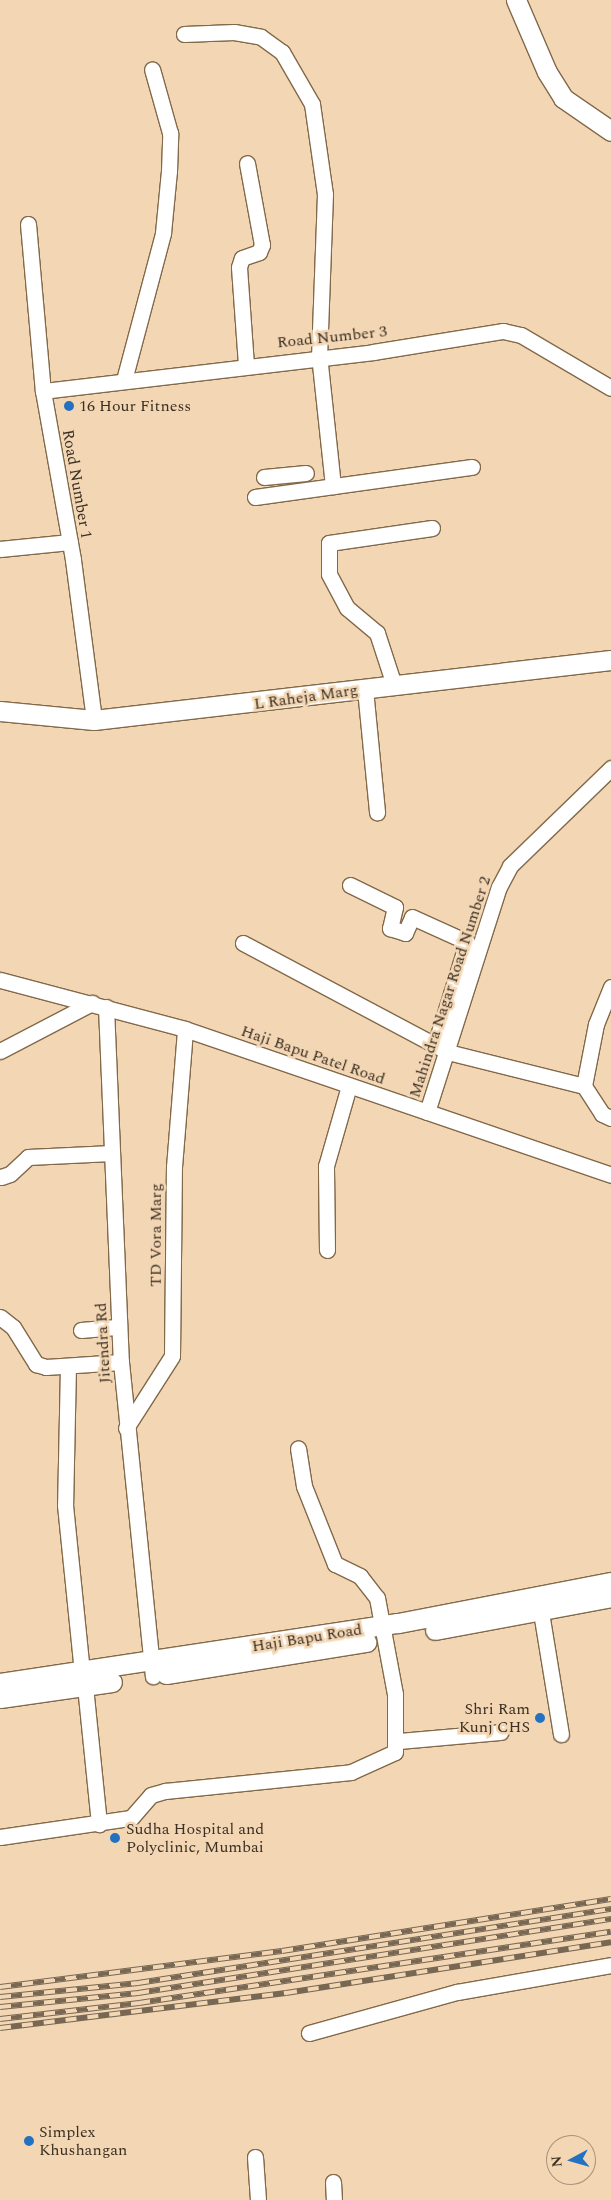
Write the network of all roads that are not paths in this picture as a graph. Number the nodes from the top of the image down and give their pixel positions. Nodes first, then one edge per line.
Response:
1 (516, 0) edge
2 (184, 34) dead end
3 (152, 70) dead end
4 (611, 131) edge
5 (247, 163) dead end
6 (28, 224) dead end
7 (319, 355) junction
8 (246, 364) junction
9 (124, 380) junction
10 (611, 388) edge
11 (43, 391) junction
12 (472, 467) dead end
13 (306, 473) dead end
14 (282, 476) junction
15 (264, 478) dead end
16 (333, 486) junction
17 (284, 493) junction
18 (255, 496) dead end
19 (432, 528) dead end
20 (70, 542) junction
21 (0, 550) edge
22 (611, 660) edge
23 (394, 685) junction
24 (365, 689) junction
25 (0, 711) edge
26 (94, 720) junction
27 (611, 768) edge
28 (378, 812) dead end
29 (350, 885) dead end
30 (242, 943) dead end
31 (0, 980) edge
32 (611, 987) edge
33 (99, 1005) junction
34 (185, 1029) junction
35 (442, 1049) junction
36 (0, 1051) edge
37 (349, 1086) junction
38 (584, 1086) junction
39 (427, 1112) junction
40 (611, 1118) edge
41 (112, 1153) junction
42 (611, 1174) edge
43 (0, 1177) edge
44 (327, 1250) dead end
45 (0, 1317) edge
46 (119, 1327) junction
47 (81, 1330) dead end
48 (121, 1362) junction
49 (68, 1366) junction
50 (126, 1428) junction
51 (298, 1448) dead end
52 (611, 1582) edge
53 (590, 1594) junction
54 (611, 1597) edge
55 (540, 1604) junction
56 (385, 1632) junction
57 (152, 1669) junction
58 (88, 1679) junction
59 (8, 1689) edge
60 (501, 1732) dead end
61 (561, 1734) dead end
62 (398, 1741) junction
63 (99, 1824) junction
64 (0, 1837) edge
65 (611, 1965) edge
66 (309, 2033) dead end
67 (255, 2157) dead end
68 (333, 2182) dead end
69 (258, 2200) edge
70 (334, 2200) edge

1 - 4 street
2 - 7 street
3 - 9 street
5 - 8 street
6 - 11 street, Road Number 1
7 - 8 street, Road Number 3
7 - 10 street, Road Number 3
7 - 16 street
8 - 9 street, Road Number 3
9 - 11 street, Road Number 3
11 - 20 street, Road Number 1
12 - 16 street
13 - 14 street
14 - 15 street
14 - 17 street
16 - 17 street
17 - 18 street
19 - 23 street
20 - 21 street
20 - 26 street, Road Number 1
22 - 23 street, L Raheja Marg
23 - 24 street, L Raheja Marg
24 - 26 street, L Raheja Marg
24 - 28 street
25 - 26 street, L Raheja Marg
27 - 35 street, Mahindra Nagar Road Number 2
29 - 35 street
30 - 35 street
31 - 33 street, Haji Bapu Patel Road
32 - 38 street
33 - 34 street, Haji Bapu Patel Road
33 - 36 street
33 - 41 street, Jitendra Rd
34 - 37 street, Haji Bapu Patel Road
34 - 50 street, TD Vora Marg
35 - 38 street
35 - 39 street, Mahindra Nagar Road Number 2
37 - 39 street, Haji Bapu Patel Road
37 - 44 street
38 - 40 street
39 - 42 street, Haji Bapu Patel Road
41 - 43 street
41 - 46 street, Jitendra Rd
45 - 49 street
46 - 47 street
46 - 48 street, Jitendra Rd
48 - 49 street
48 - 50 street, Jitendra Rd
49 - 58 street
50 - 57 street, Jitendra Rd
51 - 56 street
52 - 53 street, Haji Bapu Road
53 - 54 street, Haji Bapu Road
53 - 55 street, Haji Bapu Road
55 - 56 street, Haji Bapu Road
55 - 61 street
56 - 57 street, Haji Bapu Road
56 - 62 street
57 - 58 street, Haji Bapu Road
58 - 59 street, Haji Bapu Road
58 - 63 street
60 - 62 street
62 - 63 street
63 - 64 street
65 - 66 street
67 - 69 street
68 - 70 street

